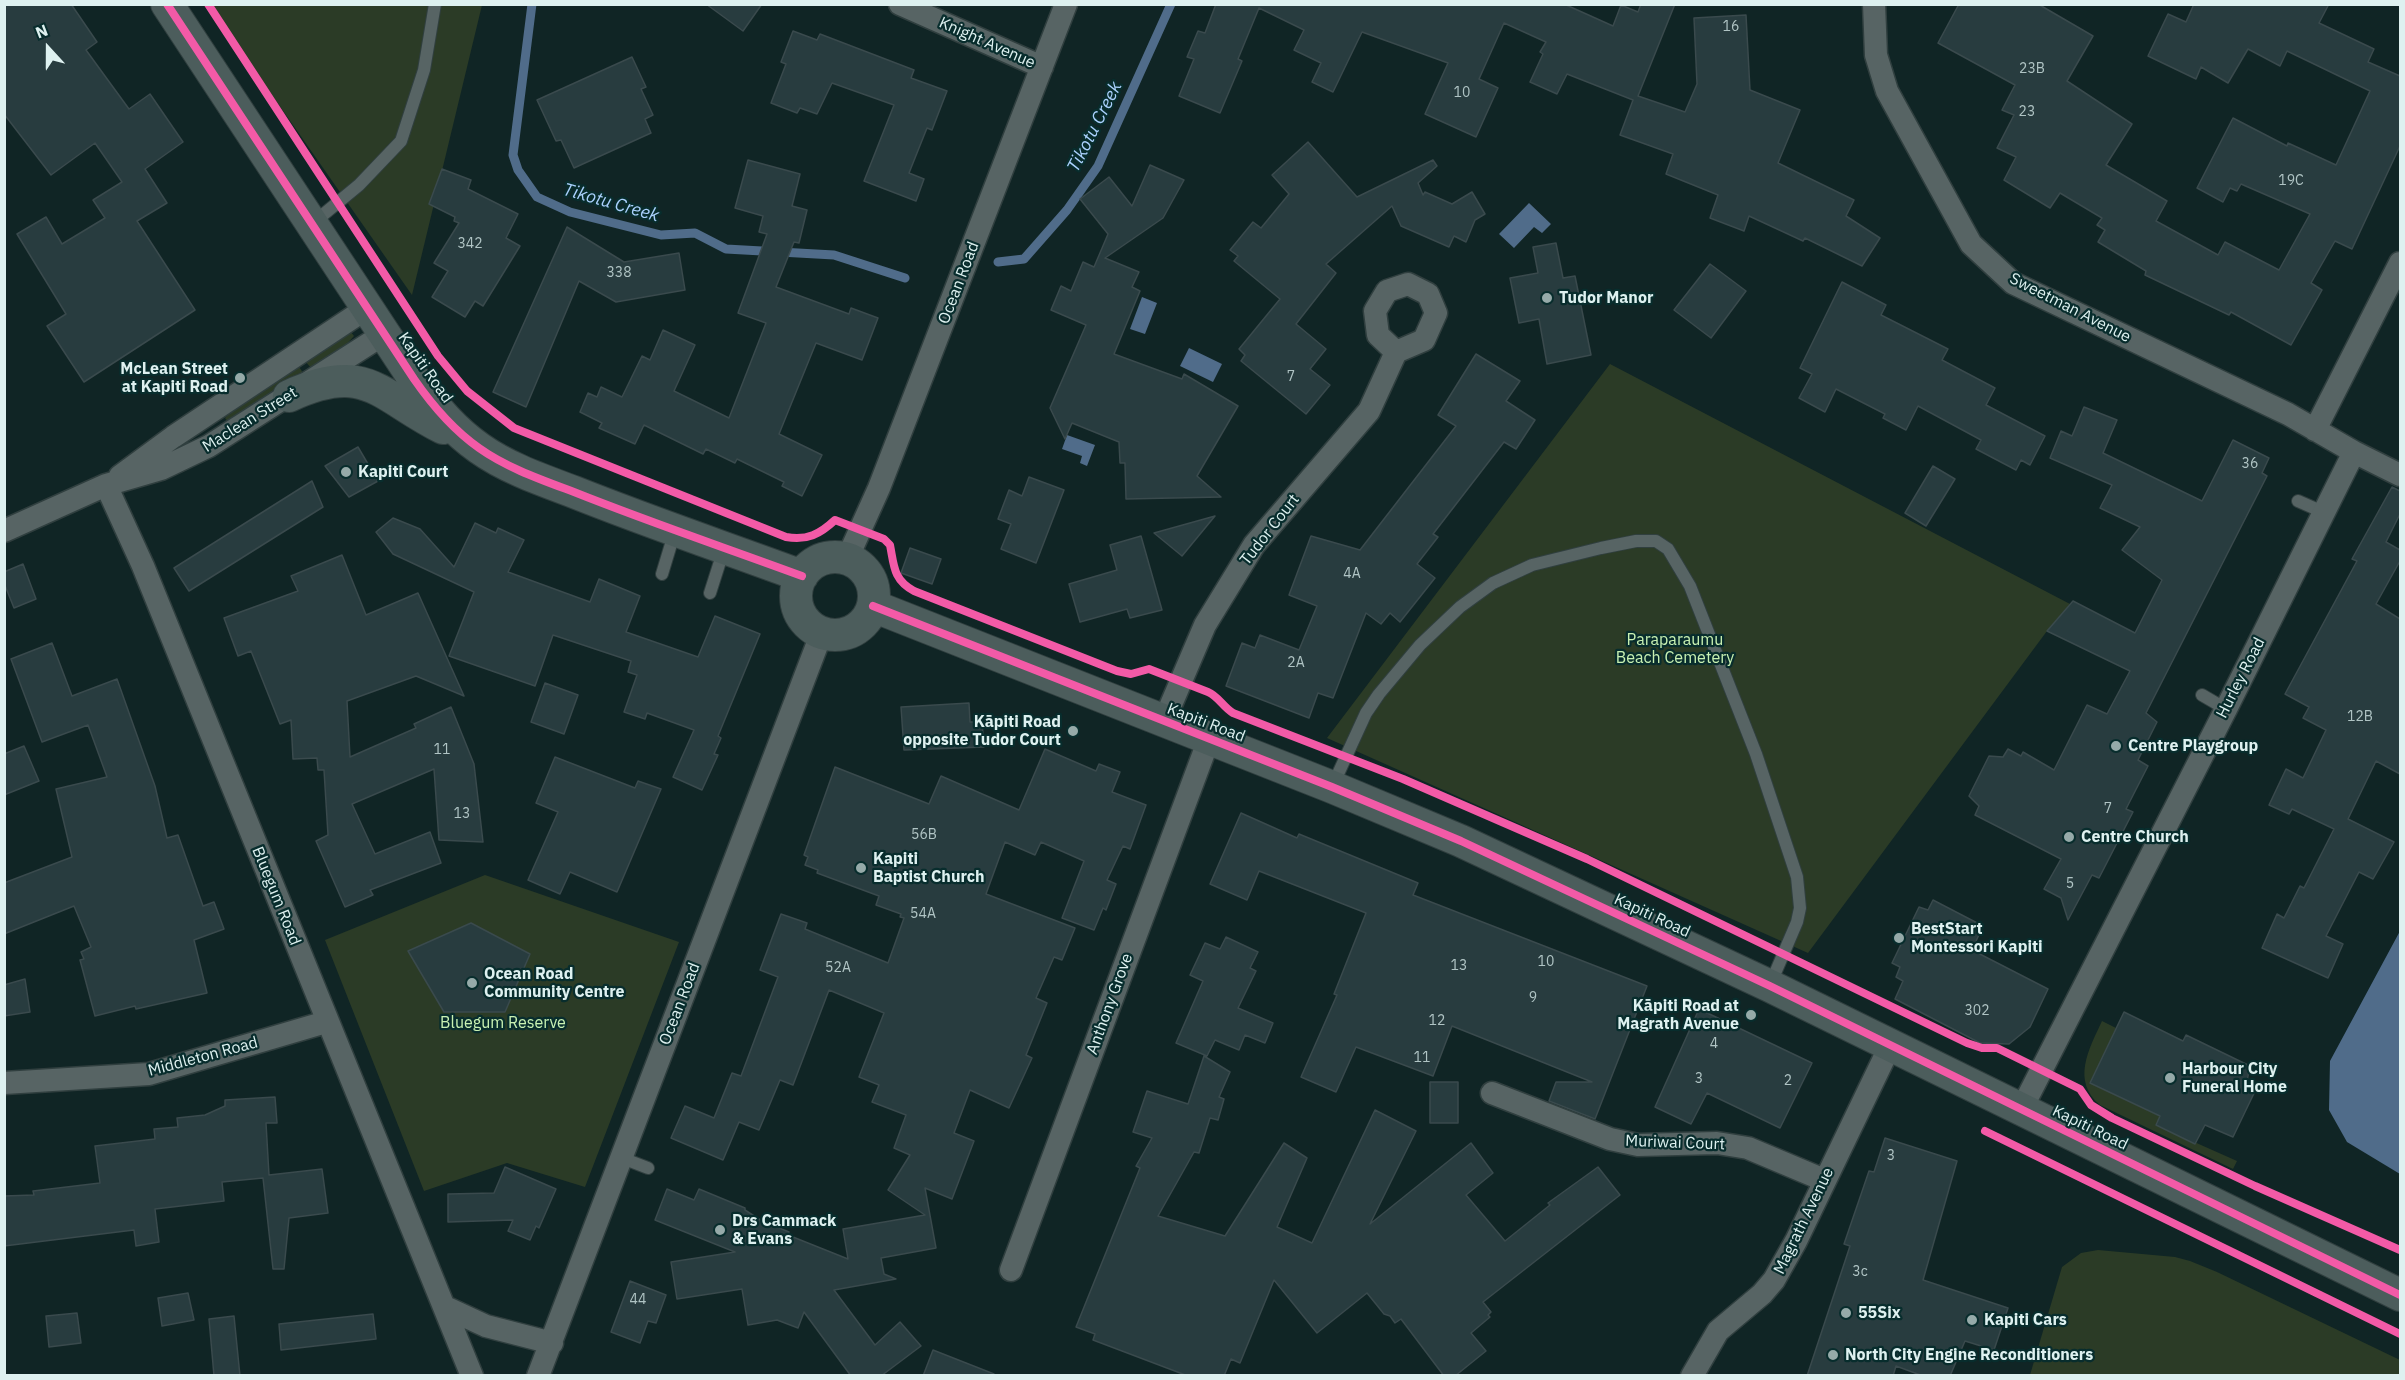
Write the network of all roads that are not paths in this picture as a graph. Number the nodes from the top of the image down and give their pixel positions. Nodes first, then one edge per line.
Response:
1 (167, 4) edge
2 (435, 4) edge
3 (900, 4) edge
4 (1066, 4) edge
5 (1874, 4) edge
6 (1042, 67) junction
7 (312, 224) junction
8 (2400, 263) edge
9 (375, 321) junction
10 (1395, 352) dead end
11 (289, 396) junction
12 (2315, 430) junction
13 (464, 436) junction
14 (2354, 452) junction
15 (2400, 475) edge
16 (106, 485) junction
17 (2298, 501) dead end
18 (2324, 512) junction
19 (676, 530) junction
20 (4, 531) edge
21 (724, 548) junction
22 (847, 559) junction
23 (662, 574) dead end
24 (802, 576) junction
25 (710, 593) dead end
26 (873, 606) junction
27 (822, 632) junction
28 (2202, 695) dead end
29 (2226, 709) junction
30 (1164, 721) junction
31 (1209, 739) junction
32 (1332, 787) junction
33 (1770, 986) junction
34 (327, 1022) junction
35 (1890, 1046) junction
36 (4, 1083) edge
37 (1492, 1093) dead end
38 (2021, 1110) junction
39 (621, 1158) junction
40 (648, 1168) dead end
41 (1824, 1180) junction
42 (1011, 1270) dead end
43 (2400, 1295) edge
44 (445, 1306) junction
45 (552, 1343) junction
46 (472, 1376) edge
47 (538, 1376) edge
48 (1692, 1376) edge

1 - 7 main road, Kapiti Road
2 - 7 lane
3 - 6 street, Knight Avenue
4 - 6 street, Ocean Road
5 - 12 street, Sweetman Avenue
6 - 22 street, Ocean Road
7 - 9 main road, Kapiti Road
8 - 12 street
9 - 11 street, Maclean Street
9 - 13 main road, Kapiti Road
9 - 16 street, Maclean Street
10 - 30 street, Tudor Court
11 - 13 main road
11 - 16 street, Maclean Street
12 - 14 street
13 - 19 main road, Kapiti Road
14 - 15 street
14 - 18 street, Hurley Road
16 - 20 street, Maclean Street
16 - 34 street, Bluegum Road
17 - 18 lane
18 - 29 street, Hurley Road
19 - 21 main road, Kapiti Road
19 - 23 lane
21 - 24 main road, Kapiti Road
21 - 25 lane
22 - 24 main road
22 - 26 main road
24 - 27 main road
26 - 27 main road
26 - 30 main road, Kapiti Road
27 - 39 street, Ocean Road
28 - 29 lane
29 - 38 street, Hurley Road
30 - 31 main road, Kapiti Road
31 - 32 main road, Kapiti Road
31 - 42 street, Anthony Grove
32 - 33 main road, Kapiti Road
32 - 33 lane
33 - 35 main road, Kapiti Road
34 - 36 street, Middleton Road
34 - 44 street, Bluegum Road
35 - 38 main road, Kapiti Road
35 - 41 street, Magrath Avenue
37 - 41 street, Muriwai Court
38 - 43 main road, Kapiti Road
39 - 40 lane
39 - 45 street, Ocean Road
41 - 48 street, Magrath Avenue
44 - 45 street
44 - 46 street, Bluegum Road
45 - 47 street, Ocean Road

